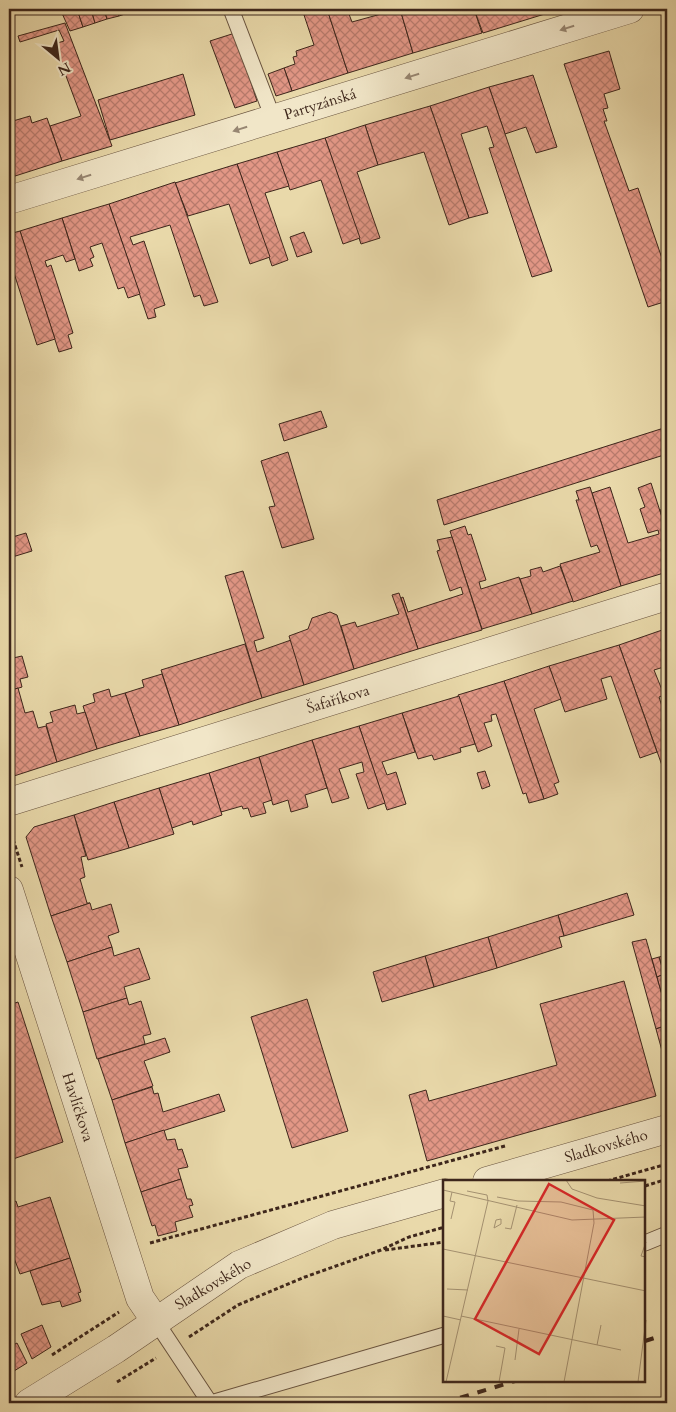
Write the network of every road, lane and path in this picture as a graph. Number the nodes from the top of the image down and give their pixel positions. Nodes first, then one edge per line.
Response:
1 (231, 9) edge
2 (630, 9) edge
3 (273, 118) junction
4 (9, 200) edge
5 (667, 596) edge
6 (9, 802) edge
7 (9, 827) edge
8 (16, 882) edge
9 (667, 1128) edge
10 (506, 1146) dead end
11 (667, 1164) edge
12 (667, 1179) edge
13 (490, 1180) edge
14 (611, 1180) edge
15 (646, 1186) edge
16 (443, 1194) edge
17 (443, 1228) edge
18 (667, 1234) edge
19 (443, 1242) edge
20 (646, 1243) edge
21 (143, 1245) dead end
22 (381, 1250) junction
23 (155, 1320) junction
24 (443, 1336) edge
25 (173, 1348) junction
26 (131, 1374) dead end
27 (29, 1403) edge
28 (210, 1403) edge

1 - 3 lane
2 -> 3 street, Partyzánská
3 -> 4 street, Partyzánská
5 - 6 street, Šafaříkova
7 - 8 path
8 - 23 street, Havlíčkova
9 - 13 street, Sladkovského
10 - 21 path
11 - 14 path
12 - 15 path
16 - 23 street, Sladkovského
17 - 22 path
18 - 20 lane
19 - 22 path
22 - 25 path
23 - 25 lane
23 - 27 street, Sladkovského
24 - 28 lane
25 - 26 path
25 - 28 lane

